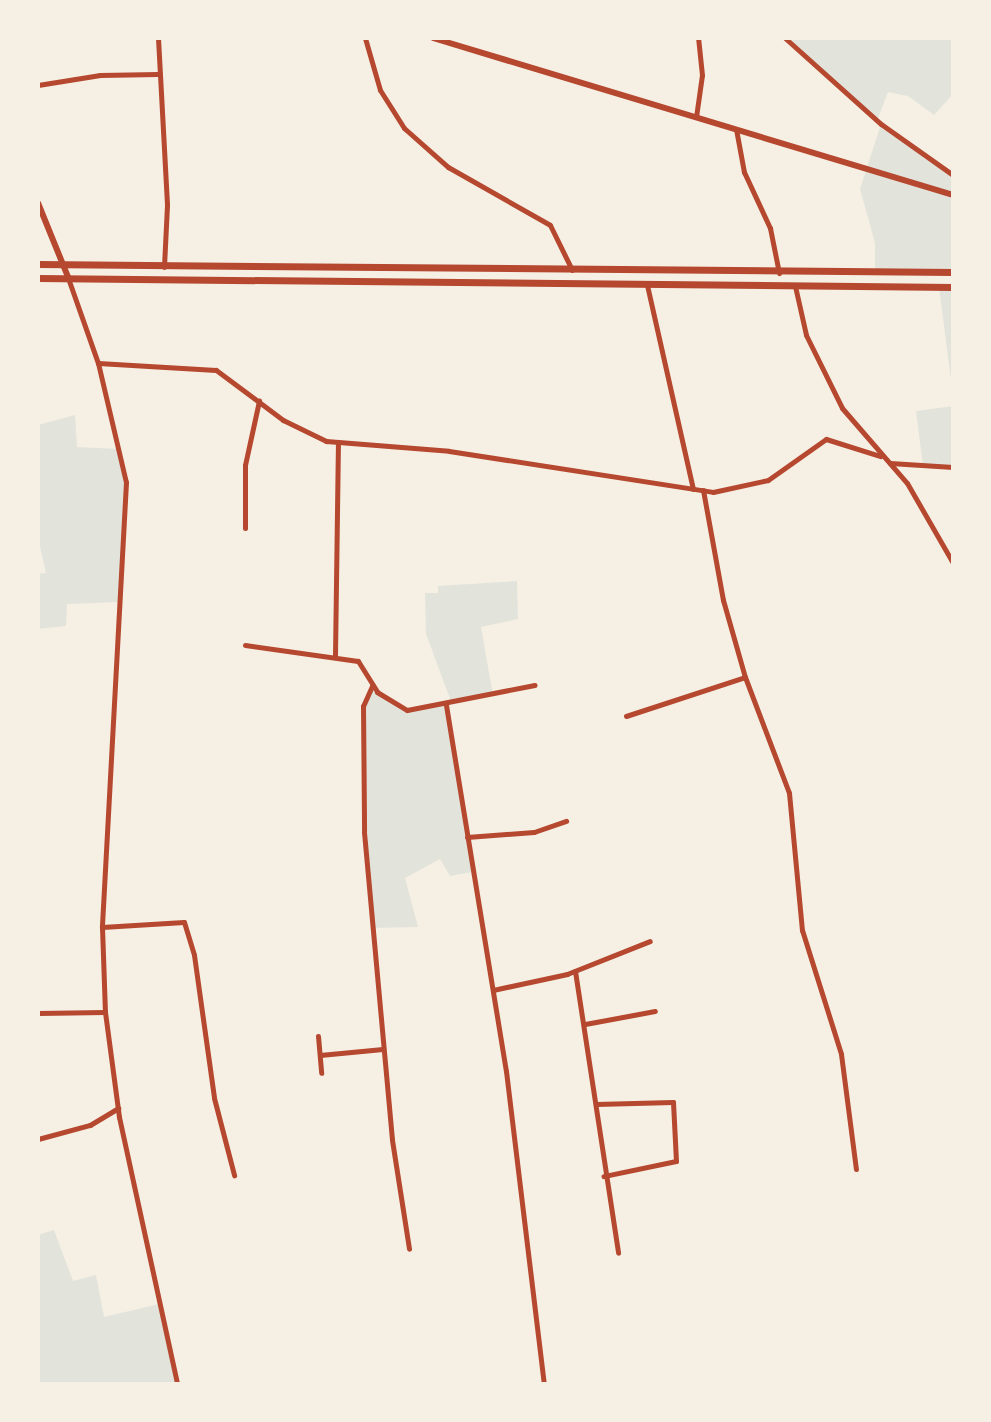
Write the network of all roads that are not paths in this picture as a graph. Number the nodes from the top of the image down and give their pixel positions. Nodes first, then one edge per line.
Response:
1 (158, 38) edge
2 (365, 38) edge
3 (433, 38) edge
4 (698, 38) edge
5 (785, 38) edge
6 (158, 74) junction
7 (38, 85) edge
8 (696, 117) junction
9 (736, 129) junction
10 (953, 175) edge
11 (953, 195) edge
12 (38, 203) edge
13 (38, 264) edge
14 (62, 264) junction
15 (164, 267) junction
16 (572, 271) junction
17 (953, 272) edge
18 (779, 273) junction
19 (68, 277) junction
20 (38, 278) edge
21 (647, 285) junction
22 (795, 286) junction
23 (953, 287) edge
24 (98, 363) junction
25 (259, 401) junction
26 (338, 442) junction
27 (880, 456) junction
28 (889, 463) junction
29 (953, 467) edge
30 (693, 489) junction
31 (703, 490) junction
32 (245, 528) dead end
33 (953, 563) edge
34 (245, 645) dead end
35 (335, 655) junction
36 (745, 677) junction
37 (535, 685) dead end
38 (372, 686) junction
39 (446, 705) junction
40 (626, 716) dead end
41 (566, 821) dead end
42 (467, 837) junction
43 (102, 927) junction
44 (650, 941) dead end
45 (575, 971) junction
46 (493, 990) junction
47 (655, 1011) dead end
48 (105, 1012) junction
49 (38, 1013) edge
50 (585, 1024) junction
51 (318, 1036) dead end
52 (383, 1049) junction
53 (320, 1055) junction
54 (321, 1073) dead end
55 (596, 1104) junction
56 (118, 1108) junction
57 (38, 1139) edge
58 (856, 1169) dead end
59 (234, 1175) dead end
60 (604, 1176) junction
61 (409, 1249) dead end
62 (618, 1253) dead end
63 (177, 1384) edge
64 (544, 1384) edge

1 - 6 street
2 - 16 street
3 - 8 street
4 - 8 street
5 - 10 street
6 - 7 street
6 - 15 street
8 - 9 street
9 - 11 street
9 - 18 street
12 - 14 street
13 - 14 main road
14 - 15 main road
14 - 19 street
15 - 16 main road
16 - 18 main road
17 - 18 main road
19 - 20 main road
19 - 21 main road
19 - 24 street
21 - 22 main road
21 - 30 street
22 - 23 main road
22 - 27 street
24 - 25 street
24 - 43 street
25 - 26 street
25 - 32 street
26 - 30 street
26 - 35 street
27 - 28 street
27 - 31 street
28 - 29 street
28 - 33 street
30 - 31 street
31 - 36 street
34 - 35 street
35 - 38 street
36 - 40 street
36 - 58 street
37 - 39 street
38 - 39 street
38 - 52 street
39 - 42 street
41 - 42 street
42 - 46 street
43 - 48 street
43 - 59 street
44 - 45 street
45 - 46 street
45 - 50 street
46 - 64 street
47 - 50 street
48 - 49 street
48 - 56 street
50 - 55 street
51 - 53 street
52 - 53 street
52 - 61 street
53 - 54 street
55 - 60 street
55 - 60 street
56 - 57 street
56 - 63 street
60 - 62 street

